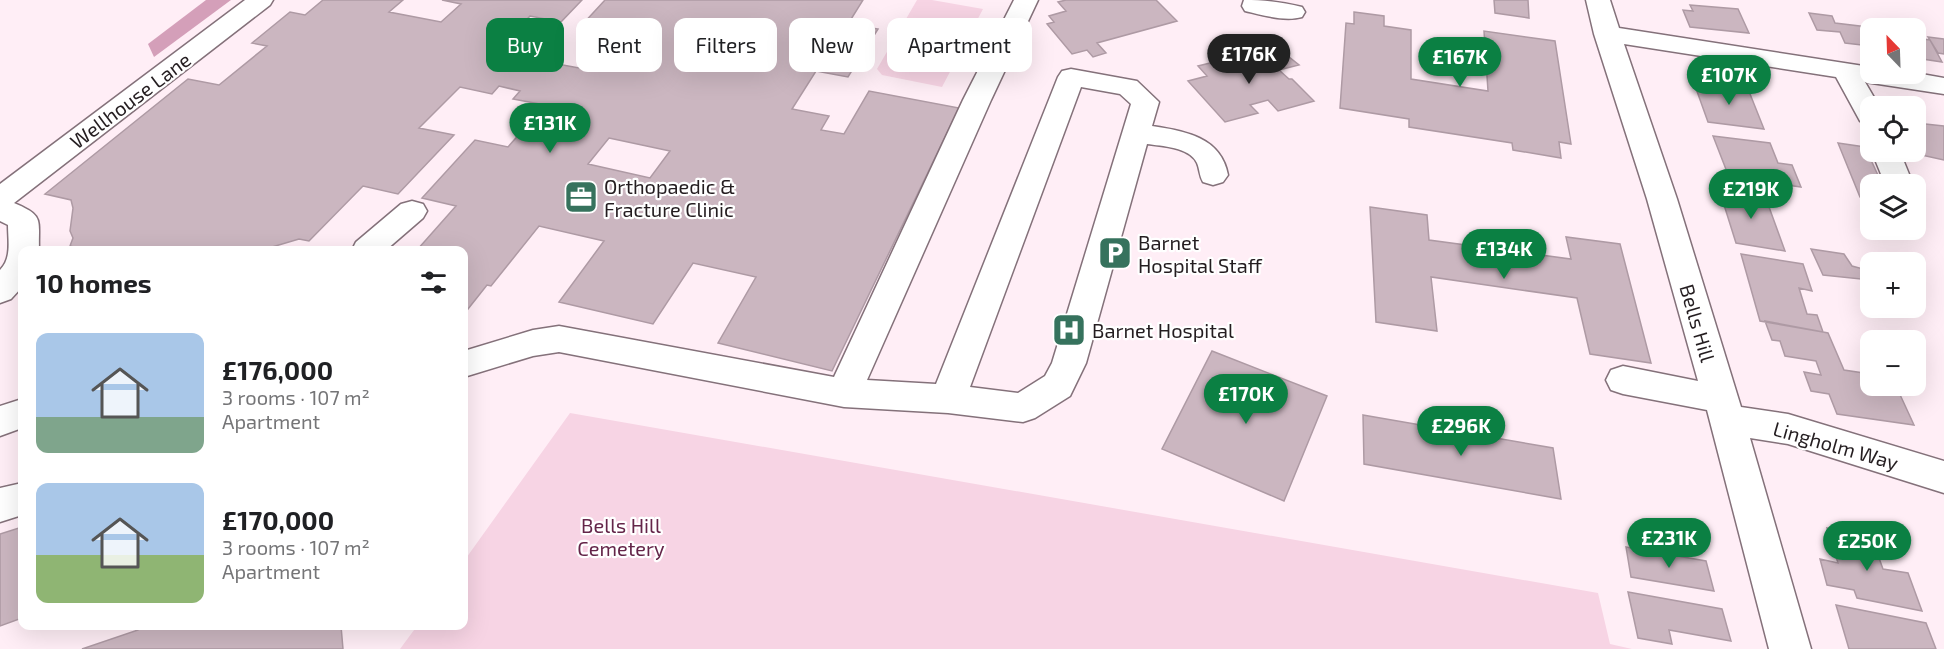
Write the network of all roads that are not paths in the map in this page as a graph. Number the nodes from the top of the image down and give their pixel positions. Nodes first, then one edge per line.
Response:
1 (261, 0) edge
2 (1026, 0) edge
3 (1256, 0) edge
4 (1598, 0) edge
5 (1293, 12) dead end
6 (1607, 34) junction
7 (1846, 72) junction
8 (1944, 86) edge
9 (1860, 97) edge
10 (1138, 133) junction
11 (1213, 174) dead end
12 (0, 199) edge
13 (0, 209) edge
14 (412, 211) dead end
15 (23, 246) edge
16 (372, 246) edge
17 (18, 271) edge
18 (0, 291) edge
19 (468, 363) edge
20 (1623, 380) dead end
21 (844, 393) junction
22 (948, 399) junction
23 (1724, 410) junction
24 (18, 415) edge
25 (0, 421) edge
26 (1944, 477) edge
27 (18, 500) edge
28 (0, 505) edge
29 (1790, 649) edge

1 - 12 street, Wellhouse Lane
2 - 21 street
3 - 5 street
4 - 6 street, Bells Hill
6 - 7 street
6 - 23 street, Bells Hill
7 - 8 street
7 - 9 street
10 - 11 street
10 - 22 street
10 - 22 street
13 - 15 street
14 - 16 street
17 - 18 street
19 - 21 street
20 - 23 street, Lingholm Way
21 - 22 street
23 - 26 street, Lingholm Way
23 - 29 street, Bells Hill
24 - 25 street
27 - 28 street

